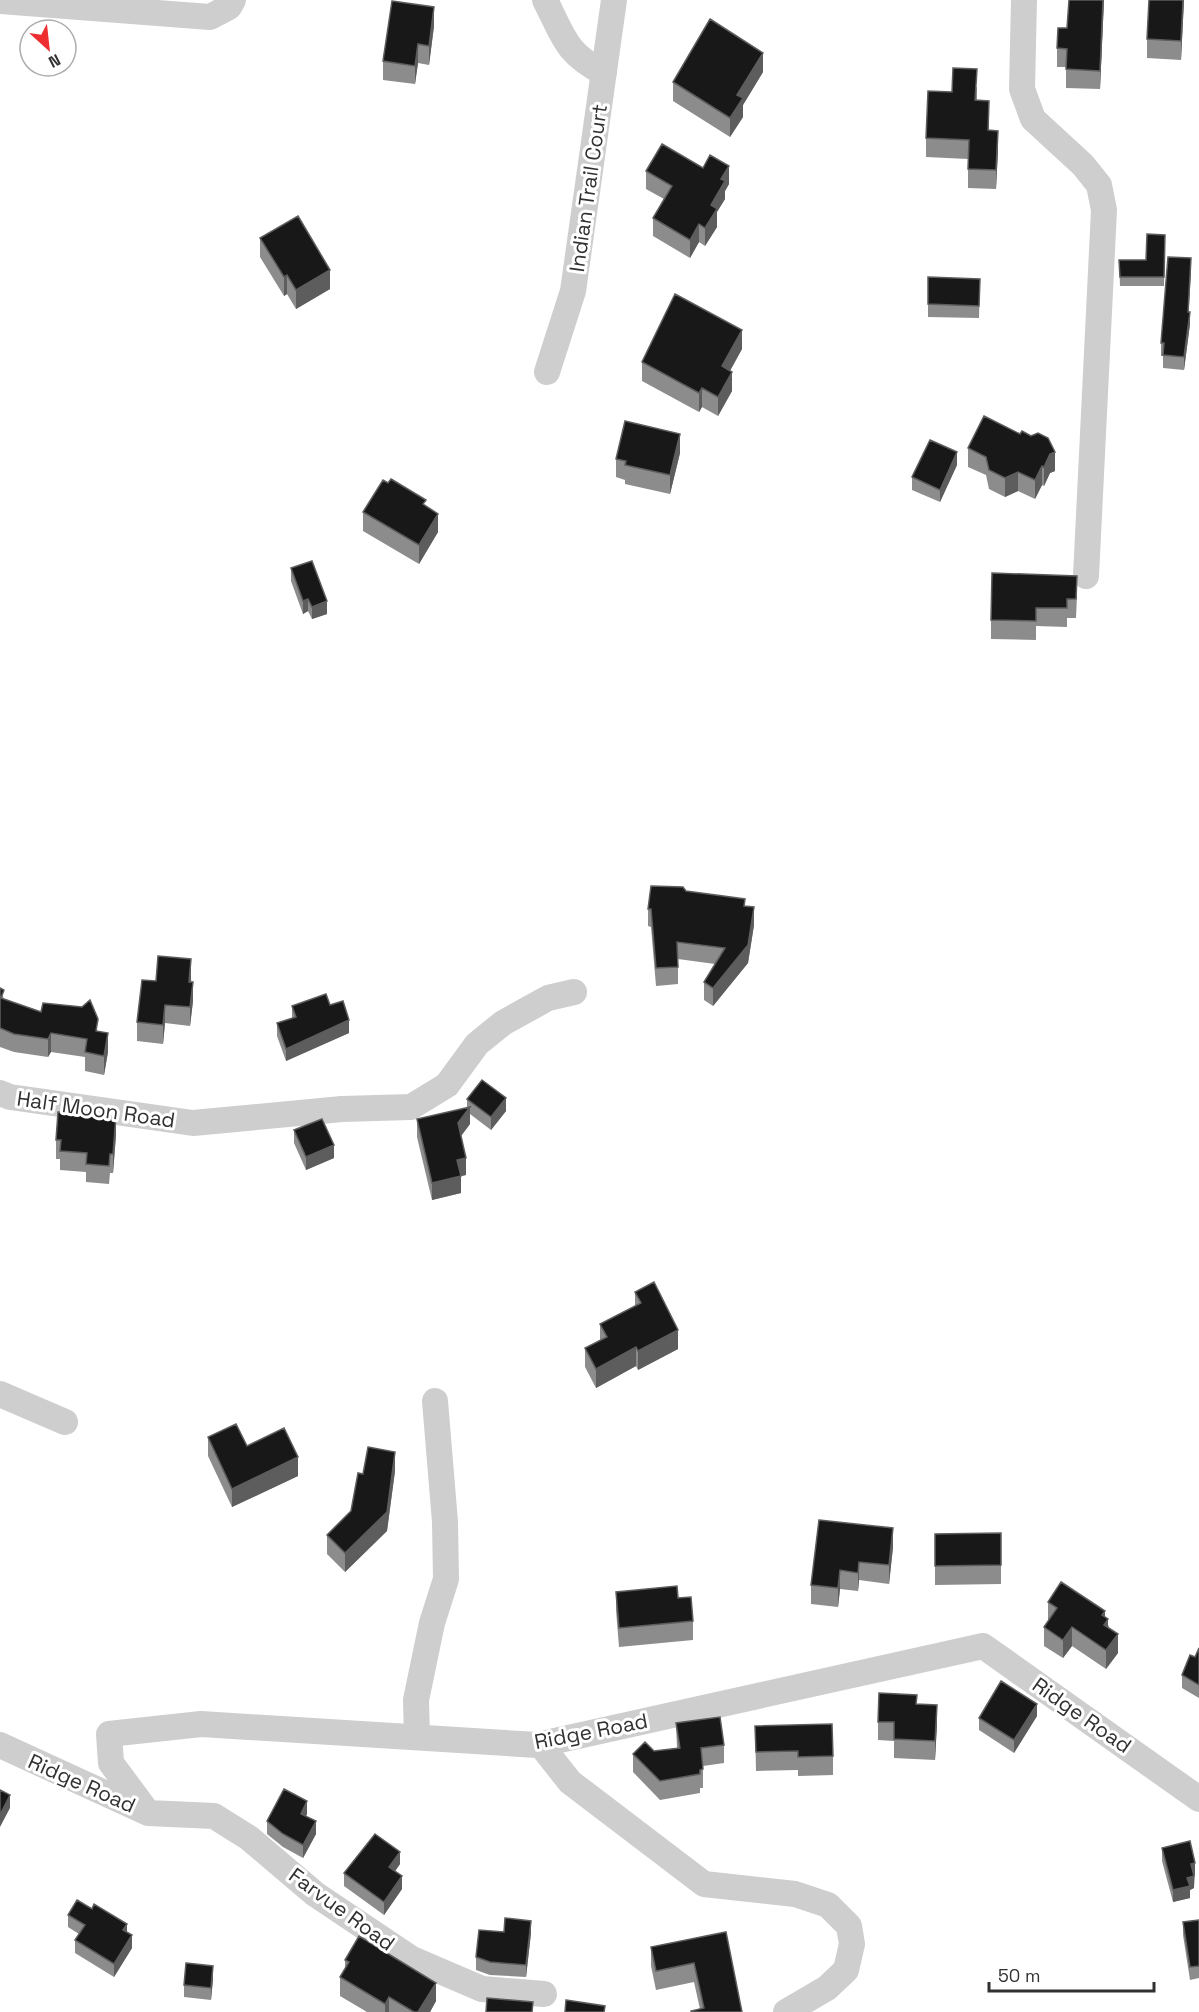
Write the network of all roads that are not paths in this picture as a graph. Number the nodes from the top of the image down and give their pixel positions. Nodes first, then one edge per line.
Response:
1 (233, 0) edge
2 (545, 0) edge
3 (614, 0) edge
4 (1024, 0) edge
5 (0, 1) edge
6 (604, 73) junction
7 (547, 372) dead end
8 (1086, 576) dead end
9 (574, 992) dead end
10 (0, 1093) edge
11 (0, 1394) edge
12 (435, 1401) dead end
13 (65, 1422) dead end
14 (417, 1737) junction
15 (540, 1744) junction
16 (0, 1745) edge
17 (1199, 1799) edge
18 (147, 1813) junction
19 (544, 1994) dead end
20 (786, 2012) edge

1 - 5 street
2 - 6 street
3 - 6 street, Indian Trail Court
4 - 8 street
6 - 7 street, Indian Trail Court
9 - 10 street, Half Moon Road
11 - 13 street
12 - 14 street
14 - 15 street, Ridge Road
14 - 18 street, Ridge Road
15 - 17 street, Ridge Road
15 - 20 street
16 - 18 street, Ridge Road
18 - 19 street, Farvue Road

